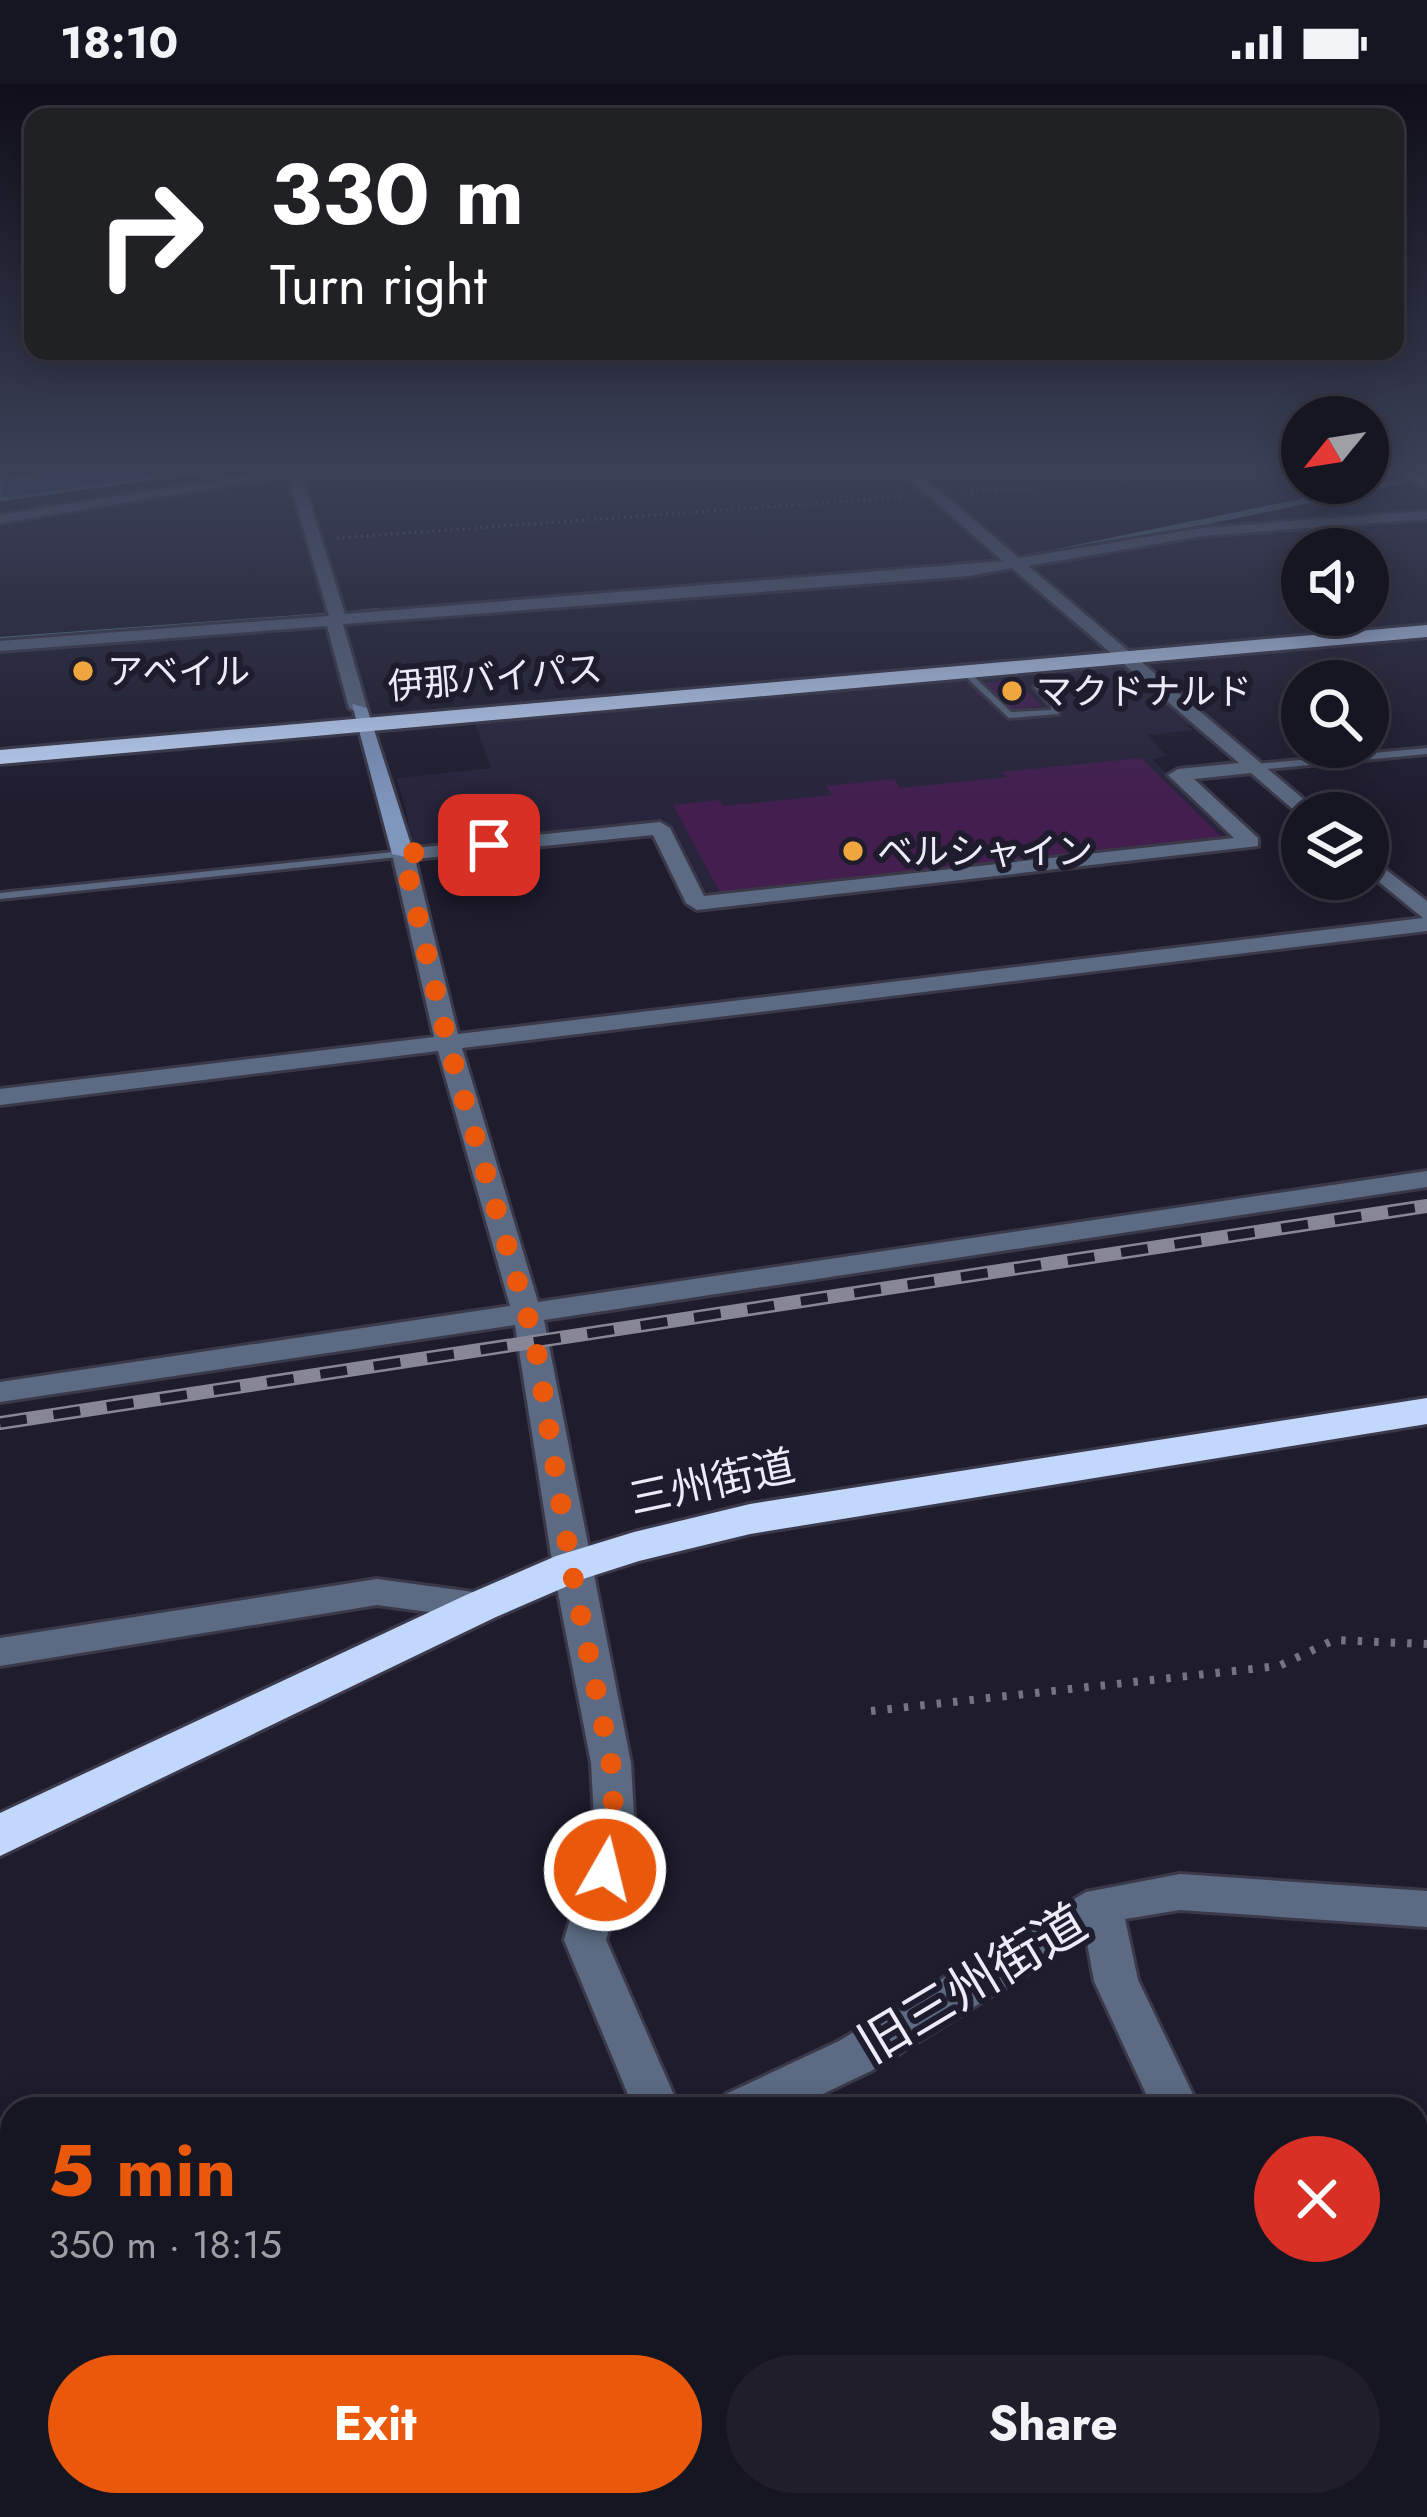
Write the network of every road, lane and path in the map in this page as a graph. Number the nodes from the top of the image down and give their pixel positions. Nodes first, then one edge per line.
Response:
1 (328, 585) edge
2 (751, 585) edge
3 (1042, 585) edge
4 (1427, 616) edge
5 (334, 620) junction
6 (1427, 631) edge
7 (0, 646) edge
8 (1120, 651) junction
9 (966, 672) junction
10 (1064, 683) dead end
11 (362, 717) junction
12 (0, 741) edge
13 (1427, 751) edge
14 (0, 757) edge
15 (1256, 767) junction
16 (1285, 792) edge
17 (403, 854) junction
18 (1389, 880) edge
19 (0, 896) edge
20 (1427, 912) edge
21 (1427, 925) edge
22 (448, 1044) junction
23 (0, 1097) edge
24 (1427, 1179) edge
25 (528, 1314) junction
26 (0, 1392) edge
27 (1427, 1411) edge
28 (571, 1567) junction
29 (481, 1606) junction
30 (1427, 1644) edge
31 (0, 1652) edge
32 (871, 1711) dead end
33 (0, 1836) edge
34 (1101, 1905) junction
35 (1427, 1909) edge
36 (652, 2097) edge
37 (768, 2097) edge
38 (1171, 2097) edge

1 - 5 street
2 - 5 street
3 - 8 street
4 - 8 highway, 伊那バイパス
5 - 7 street
5 - 11 street
6 - 8 highway, 伊那バイパス
8 - 9 highway, 伊那バイパス
8 - 11 highway, 伊那バイパス
8 - 15 street
9 - 10 lane
9 - 11 highway, 伊那バイパス
11 - 12 highway, 伊那バイパス
11 - 14 highway, 伊那バイパス
11 - 17 street
13 - 15 lane
15 - 16 street
15 - 17 street
17 - 19 lane
17 - 22 street
18 - 20 street
21 - 22 street
22 - 23 street
22 - 25 street
24 - 25 street
25 - 26 street
25 - 28 street
27 - 28 highway, 三州街道
28 - 29 highway, 三州街道
28 - 36 street
29 - 31 street
29 - 33 highway, 三州街道
30 - 32 path
34 - 35 street, 旧三州街道
34 - 37 street, 旧三州街道
34 - 38 street

